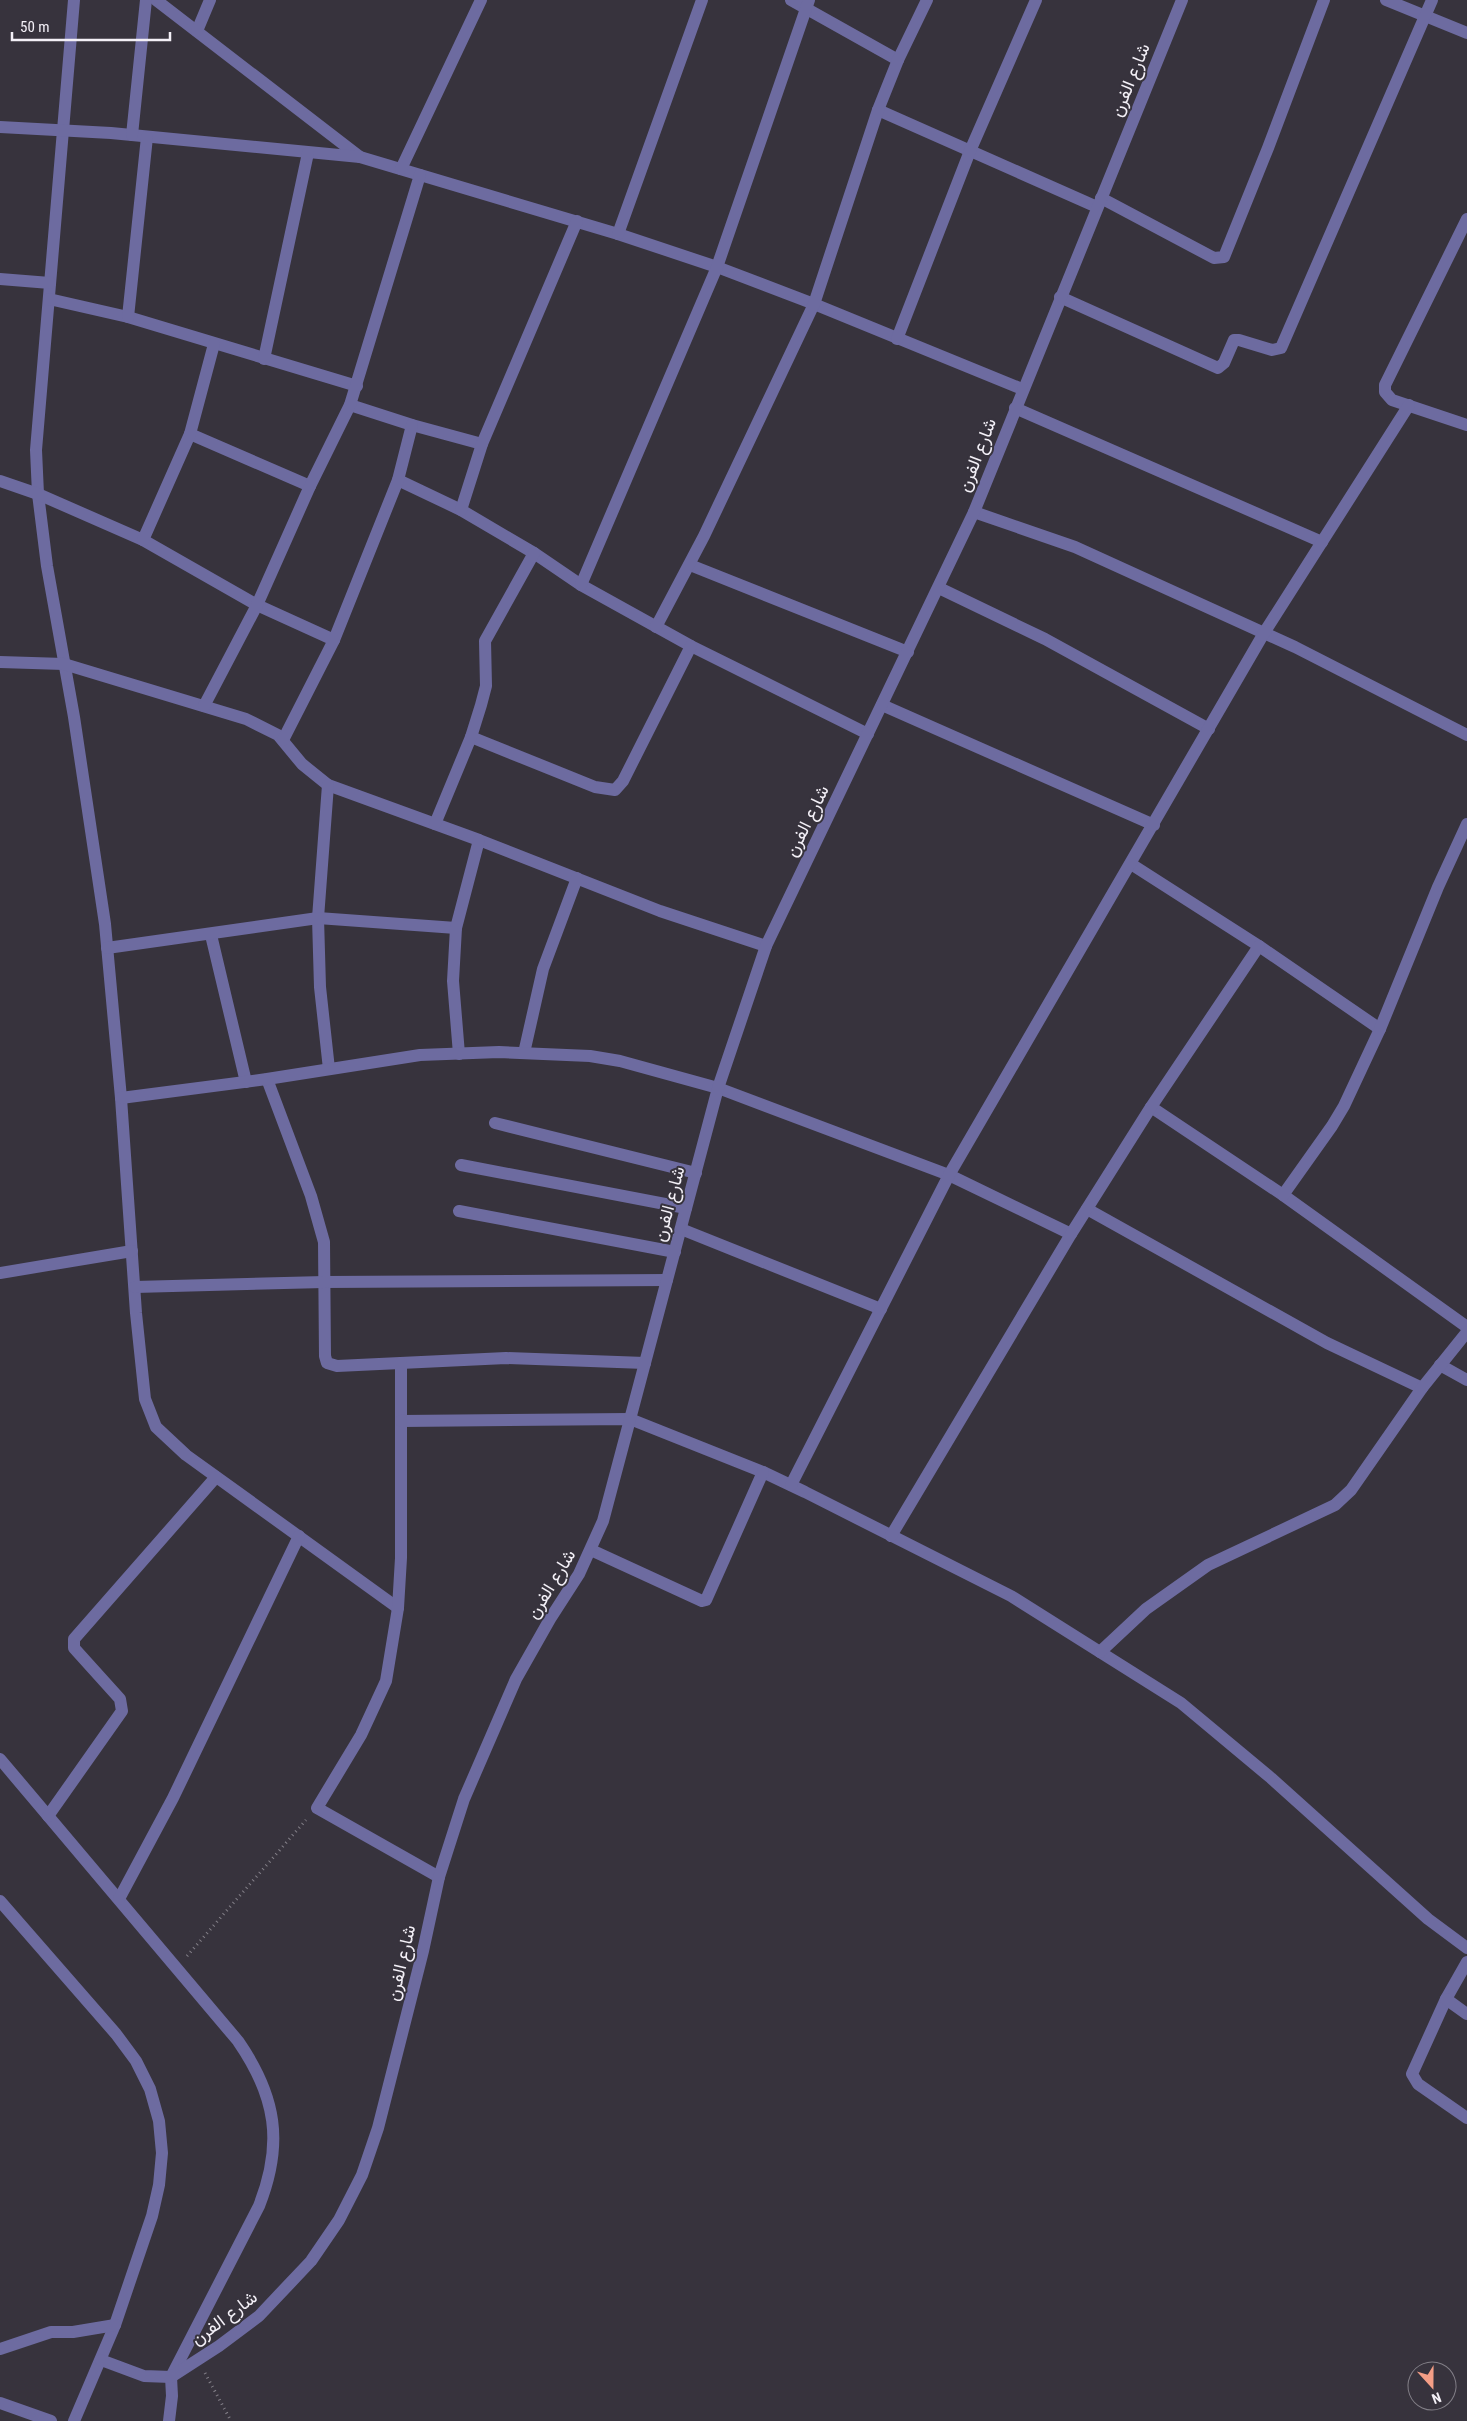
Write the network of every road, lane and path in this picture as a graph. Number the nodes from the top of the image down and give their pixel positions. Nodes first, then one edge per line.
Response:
1 (74, 0) edge
2 (146, 0) edge
3 (156, 0) edge
4 (210, 0) edge
5 (481, 0) edge
6 (702, 0) edge
7 (792, 0) edge
8 (927, 0) edge
9 (1036, 0) edge
10 (1182, 0) edge
11 (1324, 0) edge
12 (1386, 0) edge
13 (1432, 0) edge
14 (807, 4) edge
15 (1425, 16) junction
16 (197, 31) junction
17 (1467, 33) edge
18 (898, 60) junction
19 (878, 110) junction
20 (0, 127) edge
21 (62, 130) junction
22 (132, 135) junction
23 (146, 137) junction
24 (970, 151) junction
25 (308, 153) junction
26 (360, 157) junction
27 (401, 169) junction
28 (420, 175) junction
29 (1099, 202) junction
30 (1467, 219) edge
31 (577, 221) junction
32 (618, 234) junction
33 (718, 267) junction
34 (0, 278) edge
35 (50, 282) junction
36 (1060, 297) junction
37 (49, 299) junction
38 (814, 304) junction
39 (128, 317) junction
40 (897, 339) junction
41 (214, 344) junction
42 (264, 360) junction
43 (357, 386) junction
44 (1022, 389) junction
45 (350, 405) junction
46 (1409, 405) junction
47 (1015, 408) junction
48 (1465, 420) edge
49 (412, 425) junction
50 (190, 434) junction
51 (482, 444) junction
52 (398, 480) junction
53 (0, 481) edge
54 (310, 486) junction
55 (38, 494) junction
56 (461, 510) junction
57 (974, 512) junction
58 (143, 540) junction
59 (1322, 542) junction
60 (534, 553) junction
61 (690, 565) junction
62 (581, 585) junction
63 (938, 588) junction
64 (257, 605) junction
65 (656, 626) junction
66 (1264, 633) junction
67 (334, 640) junction
68 (691, 646) junction
69 (908, 652) junction
70 (0, 662) edge
71 (64, 664) junction
72 (882, 705) junction
73 (204, 706) junction
74 (1209, 729) junction
75 (868, 734) junction
76 (1467, 735) edge
77 (471, 737) junction
78 (283, 740) junction
79 (328, 785) junction
80 (434, 824) junction
81 (1467, 824) edge
82 (1154, 825) junction
83 (479, 840) junction
84 (1131, 864) junction
85 (577, 878) junction
86 (318, 918) junction
87 (456, 928) junction
88 (211, 935) junction
89 (766, 946) junction
90 (1260, 946) junction
91 (107, 948) junction
92 (1380, 1028) junction
93 (524, 1053) junction
94 (459, 1054) junction
95 (329, 1068) junction
96 (267, 1079) junction
97 (246, 1082) junction
98 (718, 1088) junction
99 (121, 1098) junction
100 (1151, 1108) junction
101 (495, 1123) dead end
102 (462, 1165) dead end
103 (696, 1173) junction
104 (949, 1175) junction
105 (1283, 1195) junction
106 (686, 1208) junction
107 (1087, 1209) junction
108 (459, 1211) dead end
109 (681, 1229) junction
110 (1071, 1234) junction
111 (132, 1251) junction
112 (674, 1252) junction
113 (0, 1273) edge
114 (667, 1280) junction
115 (324, 1282) junction
116 (135, 1286) junction
117 (881, 1308) junction
118 (1467, 1327) edge
119 (1467, 1332) edge
120 (401, 1363) junction
121 (645, 1363) junction
122 (1440, 1365) junction
123 (1467, 1380) edge
124 (1422, 1388) junction
125 (630, 1419) junction
126 (401, 1420) junction
127 (764, 1472) junction
128 (216, 1477) junction
129 (791, 1486) junction
130 (299, 1536) junction
131 (891, 1536) junction
132 (591, 1550) junction
133 (398, 1608) junction
134 (1100, 1652) junction
135 (0, 1759) edge
136 (316, 1808) junction
137 (48, 1816) junction
138 (439, 1876) junction
139 (119, 1899) junction
140 (0, 1901) edge
141 (1467, 1948) edge
142 (1467, 1962) edge
143 (177, 1967) junction
144 (1446, 1999) junction
145 (1467, 2014) edge
146 (1467, 2118) edge
147 (115, 2325) junction
148 (0, 2349) edge
149 (198, 2359) junction
150 (101, 2360) junction
151 (171, 2377) junction
152 (0, 2402) edge
153 (51, 2421) edge
154 (74, 2421) edge
155 (169, 2421) edge
156 (231, 2421) edge

1 - 21 street
2 - 22 street
3 - 16 street
4 - 16 street
5 - 27 street
6 - 32 street
7 - 14 street
8 - 18 street
9 - 24 street
10 - 29 street, شارع الفرن
11 - 29 street
12 - 15 street
13 - 15 street
14 - 18 street
14 - 33 street
15 - 17 street
15 - 36 street
16 - 26 street
18 - 19 street
19 - 24 street
19 - 38 street
20 - 21 street
21 - 22 street
21 - 35 street
22 - 23 street
23 - 25 street
23 - 39 street
24 - 29 street
24 - 40 street
25 - 26 street
25 - 42 street
26 - 27 street
27 - 28 street
28 - 31 street
28 - 43 street
29 - 36 street, شارع الفرن
30 - 46 street
31 - 32 street
31 - 51 street
32 - 33 street
33 - 38 street
33 - 62 street
34 - 35 street
35 - 37 street
36 - 44 street, شارع الفرن
37 - 39 street
37 - 55 street
38 - 40 street
38 - 61 street
39 - 41 street
40 - 44 street
41 - 42 street
41 - 50 street
42 - 43 street
43 - 45 street
44 - 47 street, شارع الفرن
45 - 49 street
45 - 54 street
46 - 48 street
46 - 59 street
47 - 57 street, شارع الفرن
47 - 59 street
49 - 51 street
49 - 52 street
50 - 54 street
50 - 58 street
51 - 56 street
52 - 56 street
52 - 67 street
53 - 55 street
54 - 64 street
55 - 58 street
55 - 71 street
56 - 60 street
57 - 63 street, شارع الفرن
57 - 66 street
58 - 64 street
59 - 66 street
60 - 62 street
60 - 77 street
61 - 65 street
61 - 69 street
62 - 65 street
63 - 69 street, شارع الفرن
63 - 74 street
64 - 67 street
64 - 73 street
65 - 68 street
66 - 74 street
66 - 76 street
67 - 78 street
68 - 75 street
68 - 77 street
69 - 72 street, شارع الفرن
70 - 71 street
71 - 73 street
71 - 91 street
72 - 75 street, شارع الفرن
72 - 82 street
73 - 78 street
74 - 82 street
75 - 89 street, شارع الفرن
77 - 80 street
78 - 79 street
79 - 80 street
79 - 86 street
80 - 83 street
81 - 92 street
82 - 84 street
83 - 85 street
83 - 87 street
84 - 90 street
84 - 104 street
85 - 89 street
85 - 93 street
86 - 87 street
86 - 88 street
86 - 95 street
87 - 94 street
88 - 91 street
88 - 97 street
89 - 98 street, شارع الفرن
90 - 92 street
90 - 100 street
91 - 99 street
92 - 105 street
93 - 94 street
93 - 98 street
94 - 95 street
95 - 96 street
96 - 97 street
96 - 115 street
97 - 99 street
98 - 103 street, شارع الفرن
98 - 104 street
99 - 111 street
100 - 105 street
100 - 107 street
101 - 103 street
102 - 106 street
103 - 106 street, شارع الفرن
104 - 110 street
104 - 117 street
105 - 118 street
106 - 109 street, شارع الفرن
107 - 110 street
107 - 124 street
108 - 112 street
109 - 112 street, شارع الفرن
109 - 117 street
110 - 131 street
111 - 113 street
111 - 116 street
112 - 114 street, شارع الفرن
114 - 115 street
114 - 121 street, شارع الفرن
115 - 116 street
115 - 120 street
116 - 128 street
117 - 129 street
119 - 122 street
120 - 121 street
120 - 126 street
121 - 125 street, شارع الفرن
122 - 123 street
122 - 124 street
124 - 134 street
125 - 126 street
125 - 127 street
125 - 132 street, شارع الفرن
126 - 133 street
127 - 129 street
127 - 132 street
128 - 130 street
128 - 137 street
129 - 131 street
130 - 133 street
130 - 139 street
131 - 134 street
132 - 138 street, شارع الفرن
133 - 136 street
134 - 141 street
135 - 137 street
136 - 138 street
136 - 143 path
137 - 139 street
138 - 149 street, شارع الفرن
139 - 143 street
140 - 147 street
142 - 144 street
143 - 151 street
144 - 145 street
144 - 146 street
147 - 148 street
147 - 150 street
149 - 151 street, شارع الفرن
149 - 156 path
150 - 151 street
150 - 154 street
151 - 155 street
152 - 153 street

